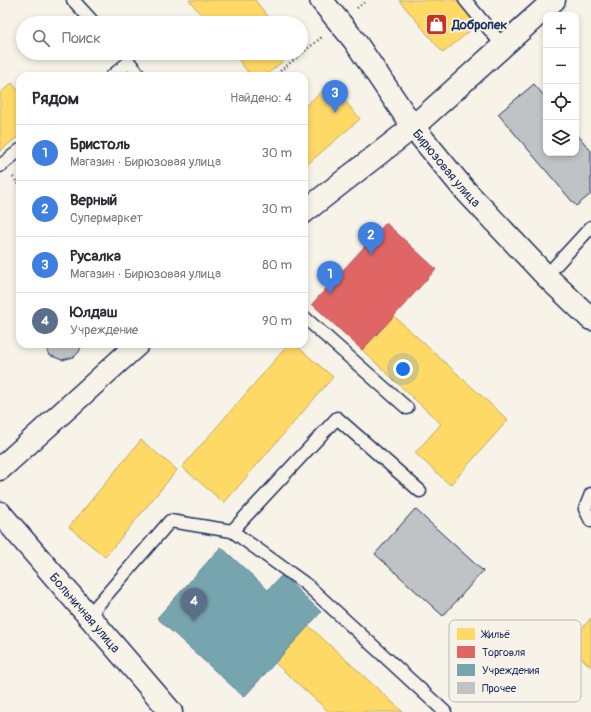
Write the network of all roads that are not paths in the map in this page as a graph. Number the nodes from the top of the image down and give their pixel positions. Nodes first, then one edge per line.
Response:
1 (74, 0) edge
2 (321, 0) edge
3 (465, 0) edge
4 (554, 0) edge
5 (88, 16) edge
6 (503, 46) junction
7 (124, 60) edge
8 (127, 60) edge
9 (115, 72) edge
10 (137, 72) edge
11 (413, 127) junction
12 (16, 153) edge
13 (0, 166) edge
14 (308, 209) edge
15 (591, 227) edge
16 (546, 276) junction
17 (591, 319) edge
18 (308, 321) edge
19 (134, 348) edge
20 (407, 408) dead end
21 (0, 469) edge
22 (420, 491) dead end
23 (591, 494) edge
24 (0, 512) edge
25 (591, 521) edge
26 (232, 531) junction
27 (88, 615) junction
28 (172, 712) edge
29 (445, 712) edge

1 - 5 lane
2 - 11 street, Бирюзовая улица
3 - 6 lane
4 - 6 street
6 - 11 street
7 - 9 lane
8 - 10 lane
11 - 14 street
11 - 16 street, Бирюзовая улица
12 - 13 lane
15 - 16 lane
16 - 17 street, Бирюзовая улица
18 - 20 lane
19 - 21 street
22 - 26 lane
23 - 25 lane
24 - 27 street, Больничная улица
26 - 27 lane
26 - 29 lane
27 - 28 street, Больничная улица

